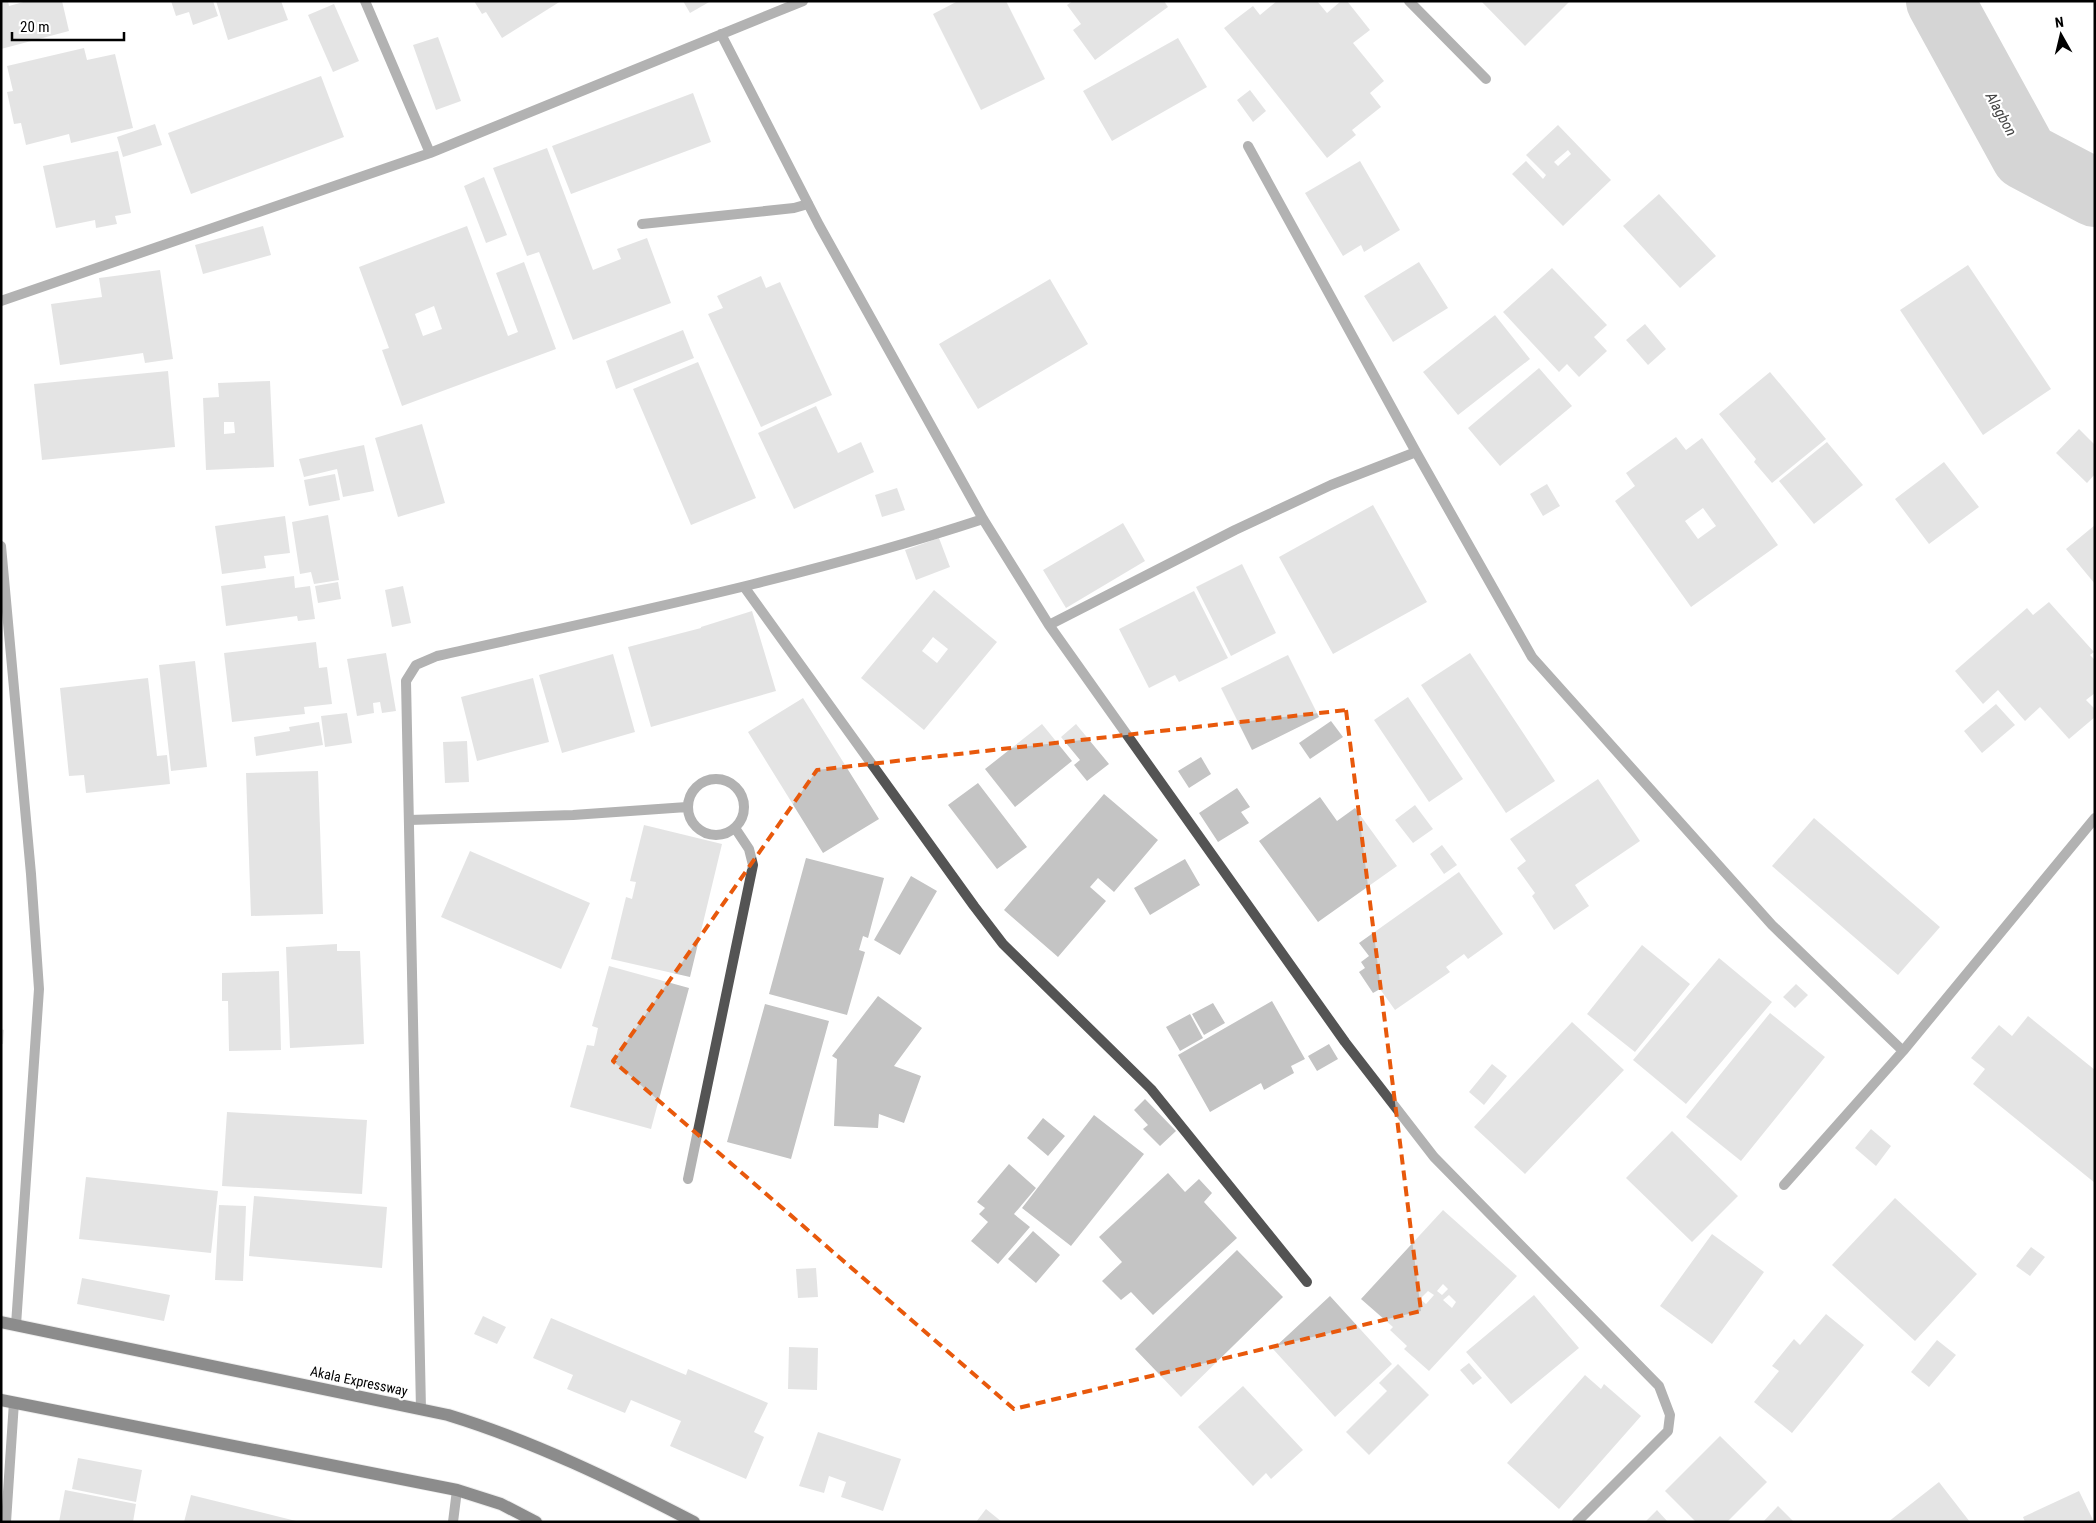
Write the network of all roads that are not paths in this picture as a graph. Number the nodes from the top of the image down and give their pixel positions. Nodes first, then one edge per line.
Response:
1 (365, 1) edge
2 (803, 1) edge
3 (1409, 1) edge
4 (721, 34) junction
5 (1486, 79) dead end
6 (1248, 146) dead end
7 (430, 153) junction
8 (808, 204) junction
9 (642, 224) dead end
10 (1, 301) edge
11 (1416, 452) junction
12 (983, 519) junction
13 (1, 546) edge
14 (745, 588) junction
15 (1049, 625) junction
16 (687, 807) junction
17 (2095, 818) edge
18 (409, 820) junction
19 (734, 828) junction
20 (1903, 1051) junction
21 (688, 1179) dead end
22 (1784, 1185) dead end
23 (1307, 1282) dead end
24 (1, 1322) edge
25 (16, 1325) junction
26 (8, 1401) edge
27 (421, 1410) junction
28 (457, 1490) junction
29 (6, 1522) edge
30 (453, 1522) edge
31 (536, 1522) edge
32 (694, 1522) edge
33 (1577, 1522) edge

1 - 7 street
2 - 4 street
3 - 5 street
4 - 7 street
4 - 8 street
6 - 11 street
7 - 10 street
8 - 9 street
8 - 12 street
11 - 15 street
11 - 20 street
12 - 14 street
12 - 15 street
13 - 25 street
14 - 18 street
14 - 23 street
15 - 33 street
16 - 18 street
16 - 19 street
16 - 19 street
17 - 20 street
18 - 27 street
19 - 21 street
20 - 22 street
24 - 25 main road, Akala Expressway
25 - 27 main road, Akala Expressway
26 - 28 main road
26 - 29 street
27 - 32 main road, Akala Expressway
28 - 30 street
28 - 31 main road

